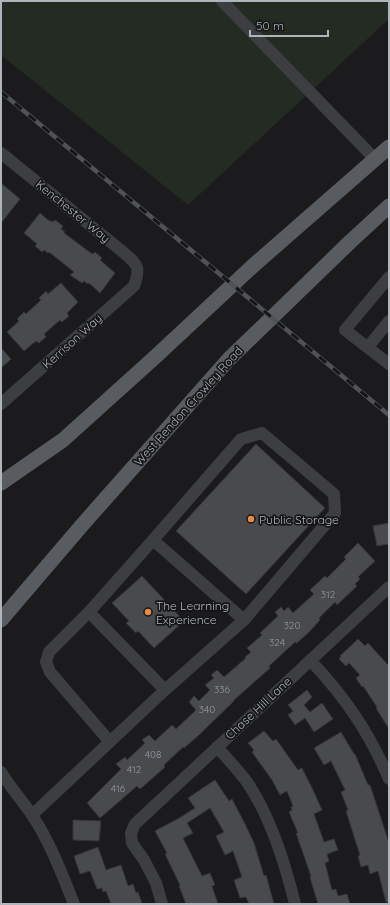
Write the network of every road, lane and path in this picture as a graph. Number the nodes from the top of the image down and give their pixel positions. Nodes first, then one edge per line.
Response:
1 (222, 1) edge
2 (389, 147) edge
3 (1, 154) edge
4 (375, 159) junction
5 (389, 206) edge
6 (138, 274) joint
7 (389, 278) edge
8 (389, 321) edge
9 (368, 347) junction
10 (389, 364) edge
11 (1, 404) edge
12 (1, 483) edge
13 (153, 540) junction
14 (389, 587) edge
15 (89, 612) junction
16 (1, 620) edge
17 (244, 620) junction
18 (310, 660) junction
19 (165, 690) junction
20 (110, 742) junction
21 (217, 747) junction
22 (1, 772) edge
23 (389, 779) edge
24 (4, 781) edge
25 (32, 815) junction
26 (74, 904) edge
27 (162, 904) edge
28 (295, 904) edge

1 - 4 street
2 - 4 main road
3 - 6 street, Kenchester Way
4 - 12 main road
5 - 16 main road, West Rendon Crowley Road
6 - 11 street, Kerrison Way
7 - 9 street
8 - 9 street
9 - 10 street
13 - 15 street
13 - 17 street
13 - 17 street
14 - 18 street, Chase Hill Lane
15 - 19 street
15 - 20 street
17 - 19 street
18 - 21 street, Chase Hill Lane
18 - 23 street
19 - 20 street
20 - 25 street
21 - 27 street, Chase Hill Lane
21 - 28 street
22 - 24 street
24 - 25 street
25 - 26 street

